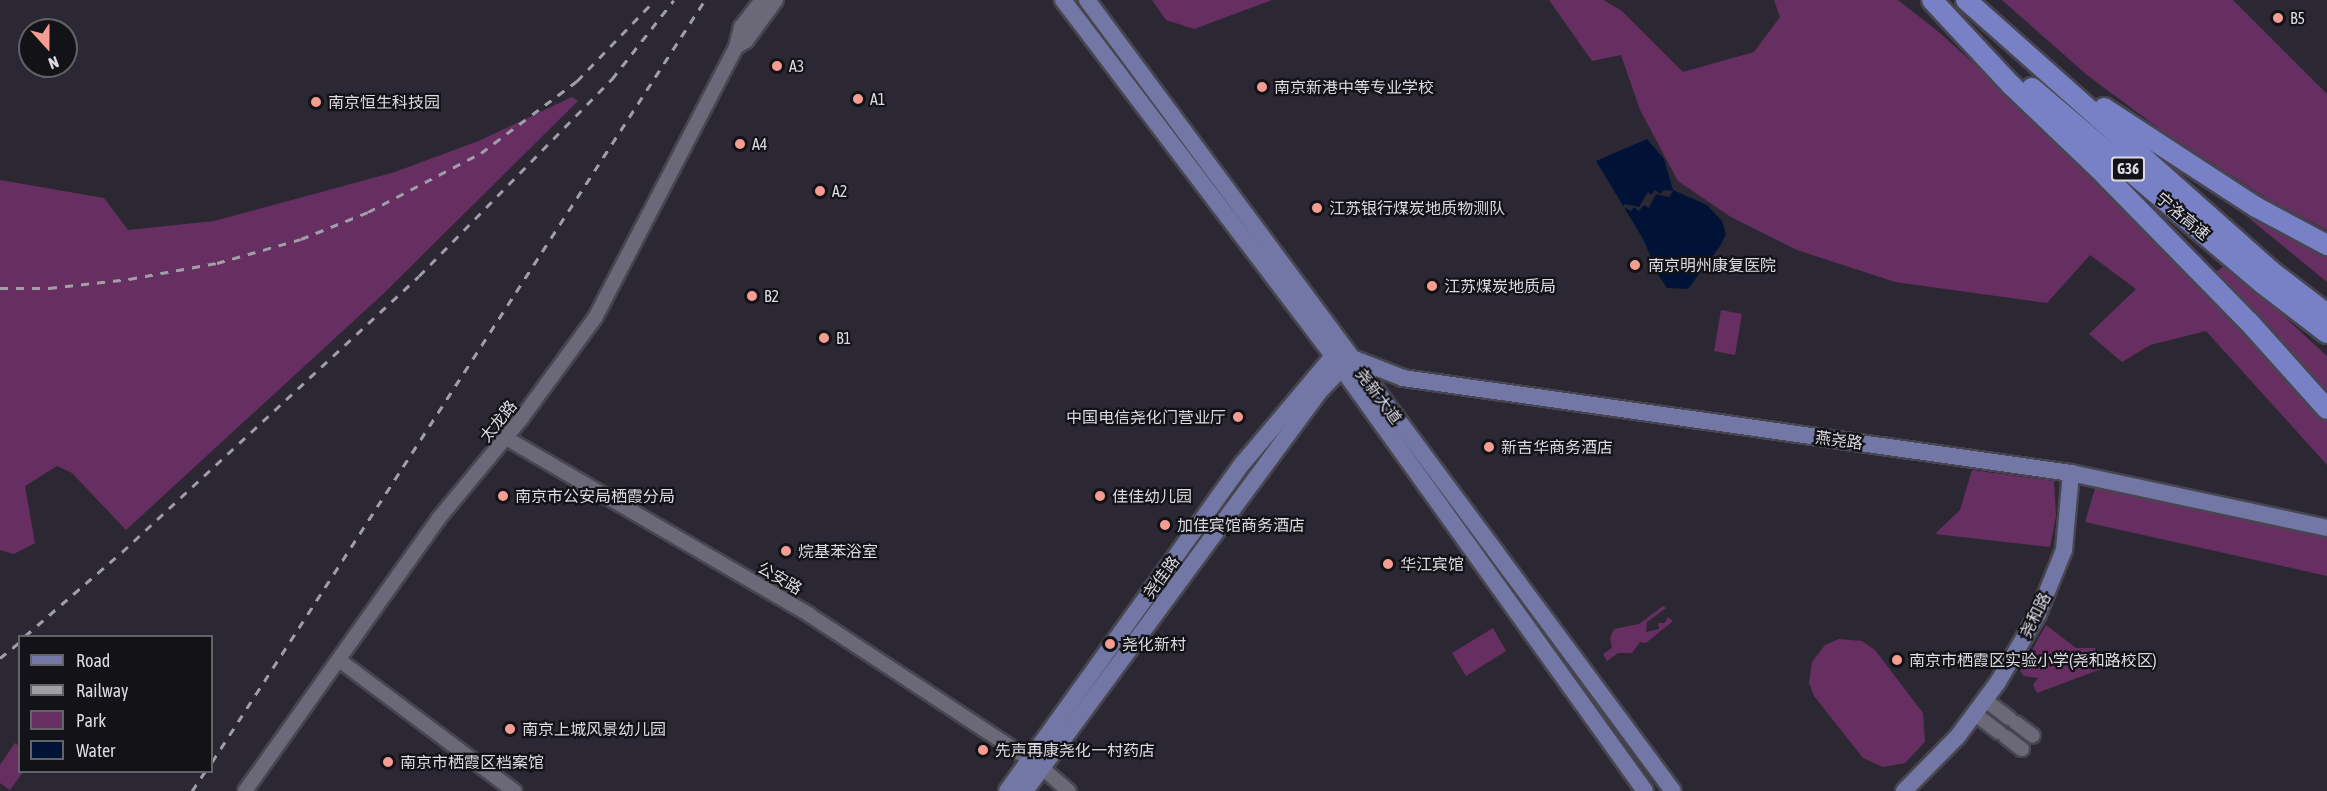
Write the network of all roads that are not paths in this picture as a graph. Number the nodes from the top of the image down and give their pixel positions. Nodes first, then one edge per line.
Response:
1 (762, 0) edge
2 (777, 0) edge
3 (1064, 0) edge
4 (1088, 0) edge
5 (1933, 0) edge
6 (1966, 0) edge
7 (1982, 0) edge
8 (736, 46) junction
9 (2327, 244) edge
10 (2327, 314) edge
11 (2327, 333) edge
12 (1344, 360) junction
13 (2327, 409) edge
14 (506, 438) junction
15 (2071, 473) junction
16 (2327, 528) edge
17 (339, 660) junction
18 (1985, 700) junction
19 (1975, 714) junction
20 (2033, 736) dead end
21 (2022, 749) dead end
22 (1036, 763) junction
23 (245, 791) edge
24 (514, 791) edge
25 (1007, 791) edge
26 (1025, 791) edge
27 (1069, 791) edge
28 (1645, 791) edge
29 (1672, 791) edge
30 (1904, 791) edge

1 - 8 street, 太龙路
2 - 8 street, 太龙路
3 - 12 main road, 尧新大道
4 - 12 main road, 尧新大道
5 - 11 highway, 宁洛高速 / G36
5 - 13 highway
6 - 10 highway, 宁洛高速 / G36
7 - 9 highway
8 - 14 street, 太龙路
12 - 15 main road, 燕尧路
12 - 22 main road, 尧佳路
12 - 28 main road, 尧新大道
12 - 29 main road, 尧新大道
14 - 17 street, 太龙路
14 - 22 street, 公安路
15 - 16 main road, 燕尧路
15 - 18 main road, 尧和路
17 - 23 street, 太龙路
17 - 24 street
18 - 19 main road, 尧和路
18 - 20 street
19 - 21 street
19 - 30 main road, 尧和路
22 - 25 main road, 尧佳路
22 - 26 main road, 尧佳路
22 - 27 street, 公安路

